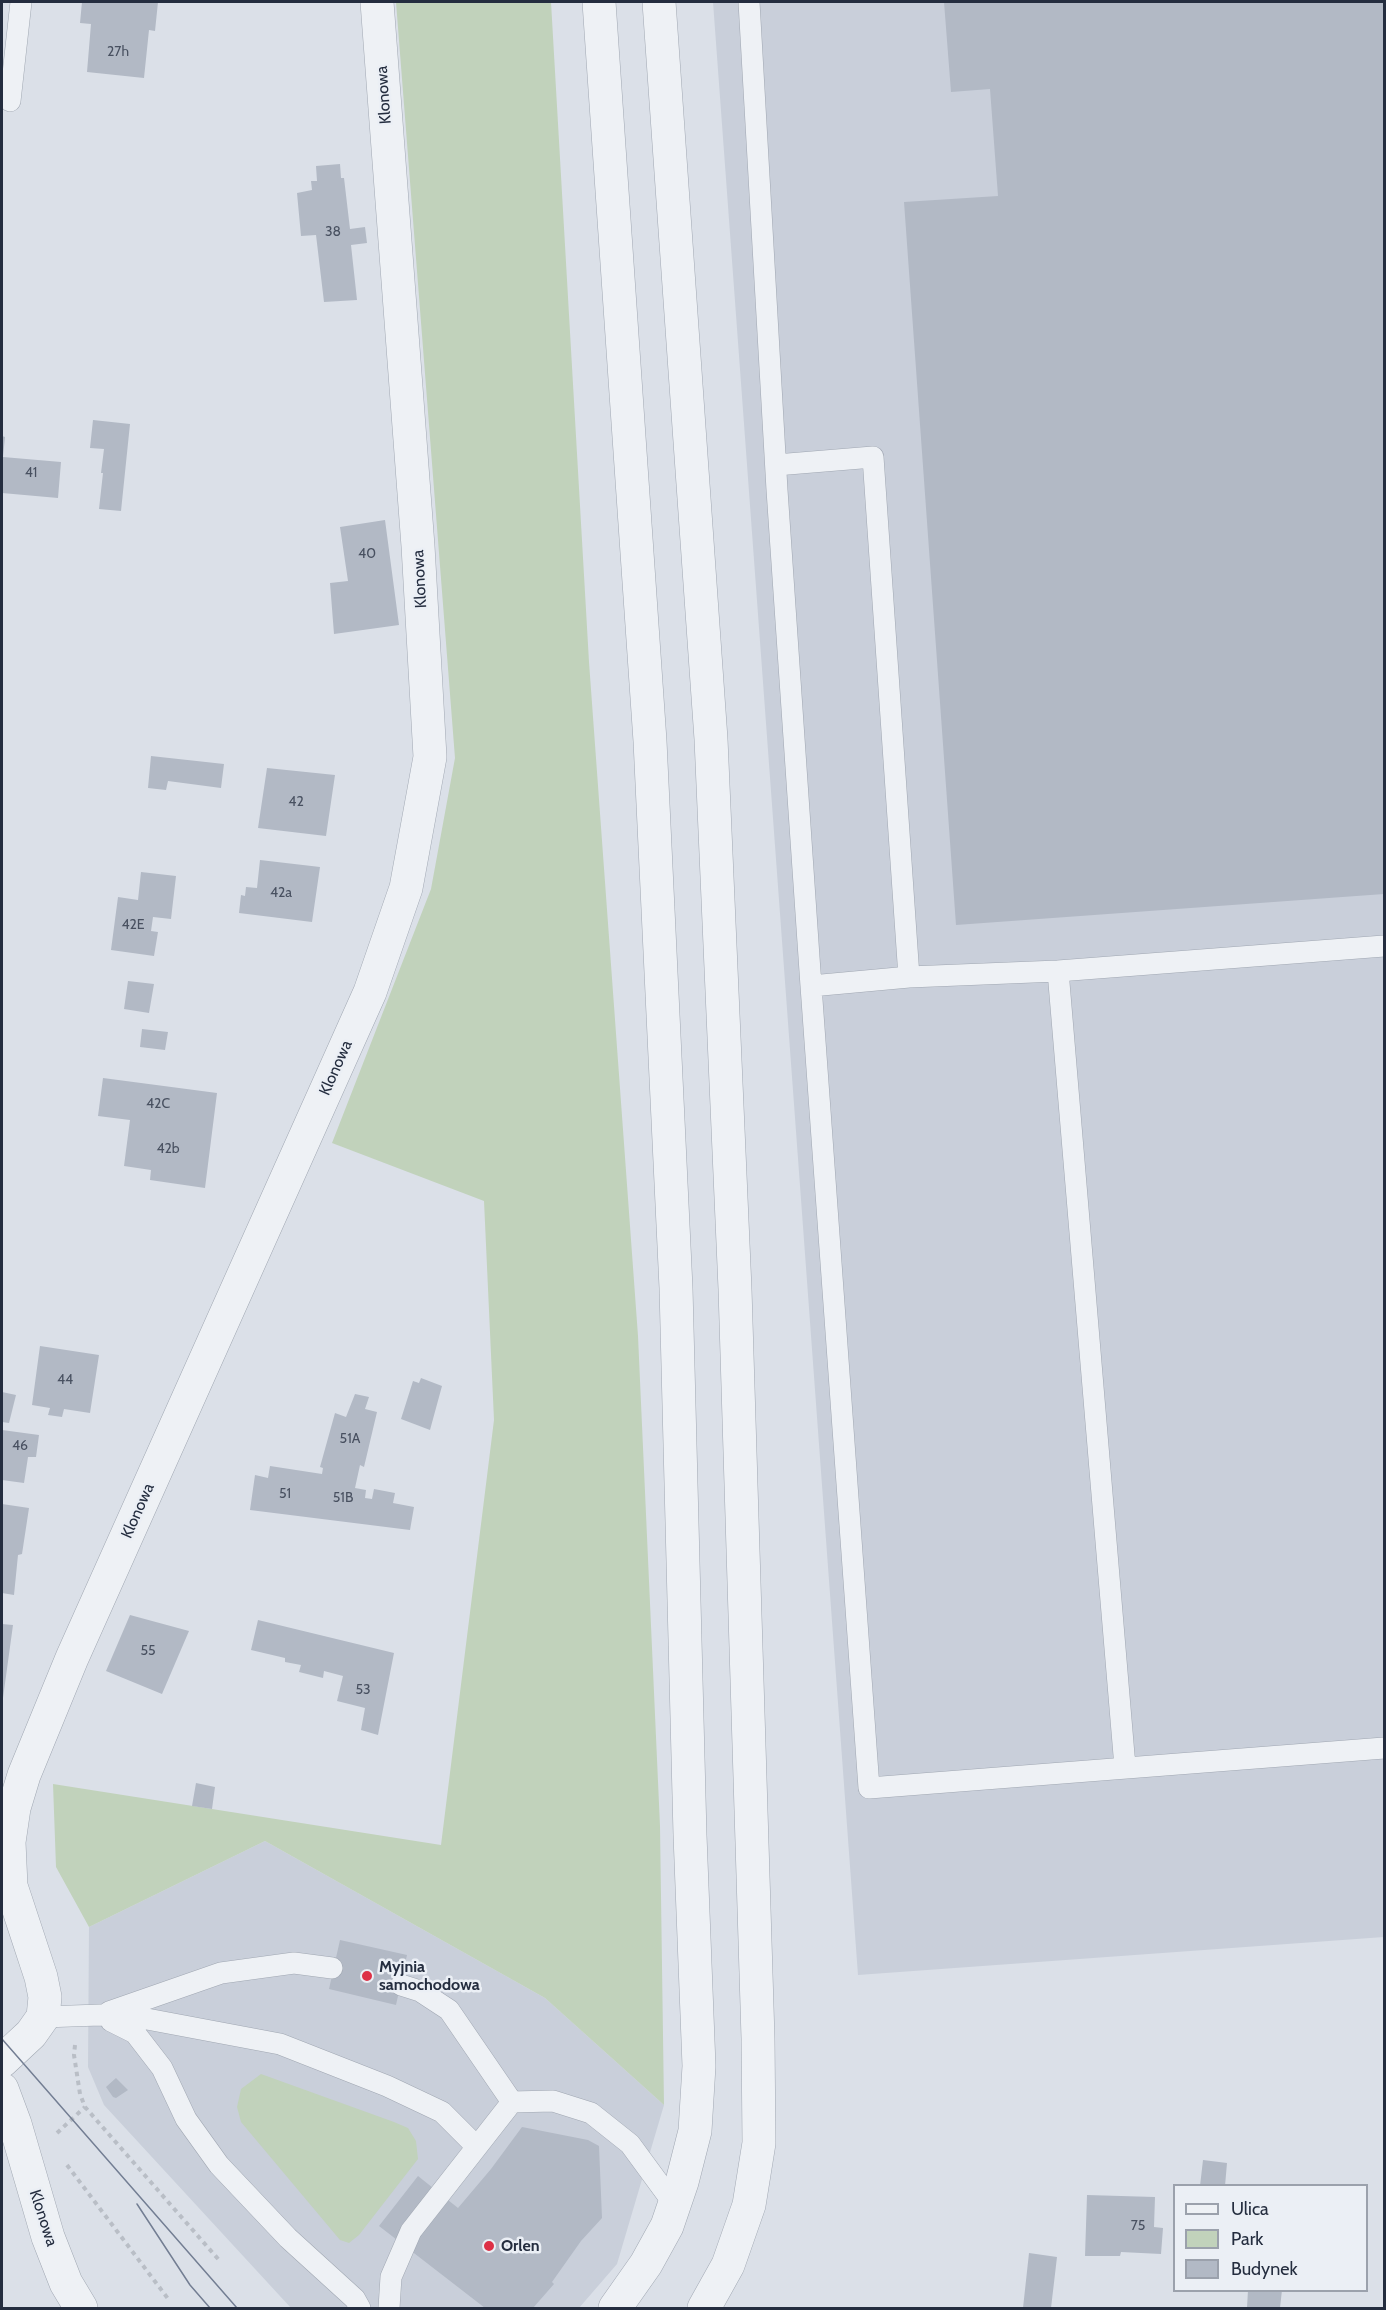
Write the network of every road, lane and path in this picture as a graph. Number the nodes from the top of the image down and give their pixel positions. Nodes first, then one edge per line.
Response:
1 (21, 2) edge
2 (377, 2) edge
3 (599, 2) edge
4 (659, 2) edge
5 (748, 2) edge
6 (10, 100) dead end
7 (776, 465) junction
8 (1384, 946) edge
9 (1058, 970) junction
10 (909, 977) junction
11 (811, 986) junction
12 (1384, 1748) edge
13 (1125, 1767) junction
14 (332, 1968) dead end
15 (401, 1985) dead end
16 (100, 2015) junction
17 (77, 2016) junction
18 (43, 2017) junction
19 (2, 2061) edge
20 (2, 2089) edge
21 (512, 2102) junction
22 (476, 2146) junction
23 (63, 2159) dead end
24 (674, 2204) junction
25 (219, 2260) dead end
26 (169, 2300) dead end
27 (81, 2308) edge
28 (360, 2308) edge
29 (389, 2308) edge
30 (615, 2308) edge
31 (704, 2308) edge

1 - 6 lane
2 - 18 street, Klonowa
3 - 24 street
4 - 31 street
5 - 7 lane
7 - 10 lane
7 - 11 lane
8 - 9 lane
9 - 10 lane
9 - 13 lane
10 - 11 lane
11 - 13 lane
12 - 13 lane
14 - 16 lane
15 - 21 lane
16 - 17 lane
16 - 22 lane
16 - 28 lane
17 - 18 lane
17 - 25 path
18 - 19 street
20 - 27 street, Klonowa
21 - 22 lane
21 - 24 lane
22 - 29 lane
23 - 26 path
24 - 30 street

